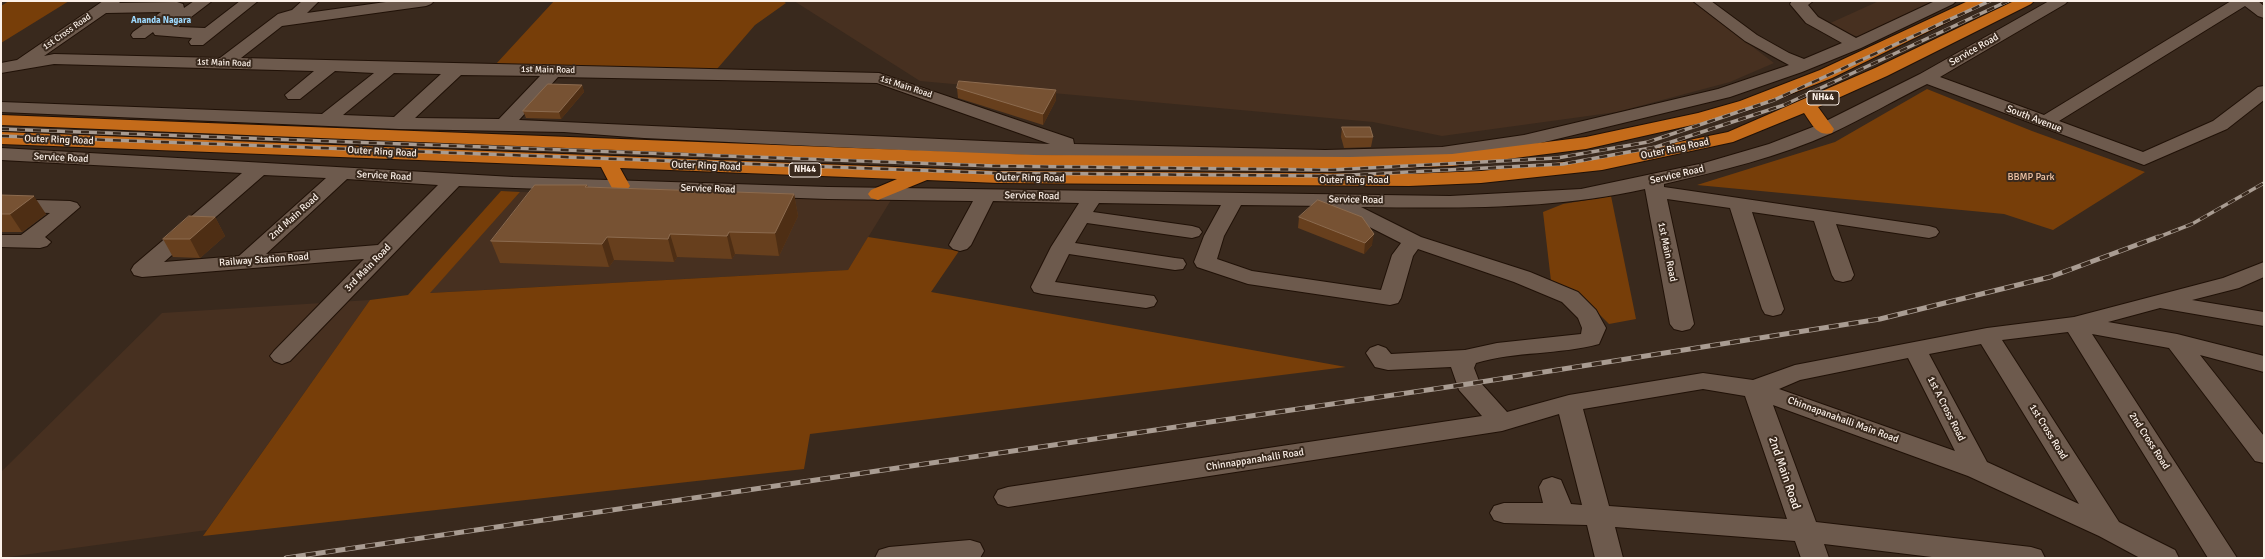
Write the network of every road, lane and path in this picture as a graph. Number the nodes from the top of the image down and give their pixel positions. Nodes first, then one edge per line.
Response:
1 (204, 1) edge
2 (250, 1) edge
3 (311, 1) edge
4 (426, 1) edge
5 (1701, 1) edge
6 (1806, 1) edge
7 (1948, 1) edge
8 (1980, 1) edge
9 (2026, 1) edge
10 (2060, 1) edge
11 (2242, 1) edge
12 (2248, 1) edge
13 (108, 4) edge
14 (182, 4) edge
15 (2004, 12) junction
16 (2264, 13) edge
17 (2026, 20) junction
18 (277, 22) junction
19 (168, 32) junction
20 (209, 32) junction
21 (138, 35) dead end
22 (1752, 38) junction
23 (1855, 44) junction
24 (131, 60) junction
25 (170, 62) junction
26 (224, 63) junction
27 (21, 64) junction
28 (331, 66) junction
29 (1, 68) edge
30 (390, 68) junction
31 (457, 69) junction
32 (555, 70) junction
33 (1788, 71) junction
34 (1806, 72) junction
35 (1926, 78) junction
36 (2264, 91) edge
37 (294, 95) dead end
38 (1807, 105) junction
39 (1, 107) edge
40 (1, 120) edge
41 (326, 120) junction
42 (399, 123) junction
43 (2044, 123) junction
44 (505, 124) junction
45 (1677, 124) junction
46 (1825, 129) junction
47 (1, 138) edge
48 (1709, 142) junction
49 (1586, 143) junction
50 (1083, 149) junction
51 (1, 154) edge
52 (1609, 162) junction
53 (608, 163) junction
54 (260, 168) junction
55 (342, 174) junction
56 (926, 175) junction
57 (454, 180) junction
58 (620, 186) junction
59 (1654, 186) junction
60 (878, 194) junction
61 (986, 196) junction
62 (1092, 197) junction
63 (1329, 199) junction
64 (1234, 200) junction
65 (1739, 204) junction
66 (1, 205) edge
67 (1081, 216) junction
68 (1823, 217) junction
69 (1192, 232) dead end
70 (1929, 232) dead end
71 (1414, 240) junction
72 (1, 241) edge
73 (960, 244) dead end
74 (1062, 247) junction
75 (385, 251) junction
76 (246, 261) junction
77 (1175, 264) dead end
78 (2264, 269) edge
79 (1843, 275) dead end
80 (1146, 301) dead end
81 (2159, 301) junction
82 (1773, 308) dead end
83 (2264, 319) edge
84 (1682, 324) dead end
85 (2074, 324) junction
86 (1987, 335) junction
87 (2177, 342) junction
88 (1915, 349) junction
89 (1378, 353) dead end
90 (282, 356) dead end
91 (1466, 358) junction
92 (2264, 364) edge
93 (1754, 389) junction
94 (1569, 403) junction
95 (1502, 422) junction
96 (2264, 454) edge
97 (1978, 469) junction
98 (1552, 487) dead end
99 (1008, 497) dead end
100 (1504, 513) dead end
101 (1560, 513) junction
102 (1598, 515) junction
103 (2109, 530) junction
104 (1805, 531) junction
105 (970, 551) dead end
106 (889, 558) edge
107 (1609, 558) edge
108 (1815, 558) edge
109 (2031, 558) edge
110 (2165, 558) edge
111 (2224, 558) edge

1 - 19 street
2 - 20 street
3 - 18 street
4 - 18 street
5 - 22 street
6 - 23 street
7 - 23 street
8 - 34 highway, Outer Ring Road / NH44
9 - 15 highway, Outer Ring Road / NH44
10 - 17 street, Service Road
11 - 43 street
12 - 16 street
13 - 14 street
13 - 27 street, 1st Cross Road
14 - 21 street
15 - 17 highway
15 - 38 highway, Outer Ring Road / NH44
17 - 35 street, Service Road
18 - 26 street
19 - 20 street
19 - 24 street
20 - 25 street
22 - 33 street
22 - 34 street
23 - 34 street
24 - 25 street, 1st Main Road
24 - 27 street, 1st Main Road
25 - 26 street, 1st Main Road
26 - 28 street, 1st Main Road
27 - 29 street, 1st Main Road
28 - 30 street, 1st Main Road
28 - 37 street
30 - 31 street, 1st Main Road
30 - 41 street
31 - 32 street, 1st Main Road
31 - 42 street
32 - 44 street
32 - 50 street, 1st Main Road
33 - 34 street
33 - 50 street
34 - 45 highway, Outer Ring Road / NH44
35 - 43 street, South Avenue
35 - 46 street, Service Road
36 - 43 street, South Avenue
38 - 46 highway
38 - 48 highway, Outer Ring Road / NH44
39 - 41 street
40 - 49 highway, Outer Ring Road / NH44
41 - 42 street
42 - 44 street
44 - 50 street
45 - 48 highway
45 - 49 highway, Outer Ring Road / NH44
46 - 59 street, Service Road
47 - 53 highway, Outer Ring Road / NH44
48 - 52 highway, Outer Ring Road / NH44
49 - 52 highway
51 - 54 street, Service Road
52 - 56 highway, Outer Ring Road / NH44
53 - 56 highway, Outer Ring Road / NH44
53 - 58 highway
54 - 55 street, Service Road
54 - 76 street, Railway Station Road
55 - 57 street, Service Road
55 - 76 street, 2nd Main Road
56 - 60 highway
57 - 58 street, Service Road
57 - 75 street, 3rd Main Road
58 - 60 street, Service Road
59 - 63 street, Service Road
59 - 65 street
59 - 84 street, 1st Main Road
60 - 61 street, Service Road
61 - 62 street, Service Road
61 - 73 street
62 - 64 street, Service Road
62 - 67 street
63 - 64 street, Service Road
63 - 71 street
64 - 71 street
65 - 68 street
65 - 82 street
66 - 72 street
67 - 69 street
67 - 74 street
68 - 70 street
68 - 79 street
71 - 91 street
74 - 77 street
74 - 80 street
75 - 76 street, Railway Station Road
75 - 90 street, 3rd Main Road
78 - 81 street
81 - 83 street
81 - 85 street
85 - 86 street
85 - 87 street
85 - 111 street, 2nd Cross Road
86 - 88 street
86 - 103 street, 1st Cross Road
87 - 92 street
87 - 96 street
88 - 93 street
88 - 97 street, 1st A Cross Road
89 - 91 street
91 - 95 street
93 - 94 street, Chinnapanahalli Main Road
93 - 97 street, Chinnapanahalli Main Road
93 - 104 street, 2nd Main Road
94 - 95 street, Chinnapanahalli Main Road
94 - 102 street
95 - 99 street, Chinnappanahalli Road
97 - 103 street, Chinnapanahalli Main Road
98 - 101 street
100 - 101 street
101 - 102 street
102 - 104 street
102 - 107 street
103 - 110 street, Chinnapanahalli Main Road
104 - 108 street, 2nd Main Road
104 - 109 street
105 - 106 street

